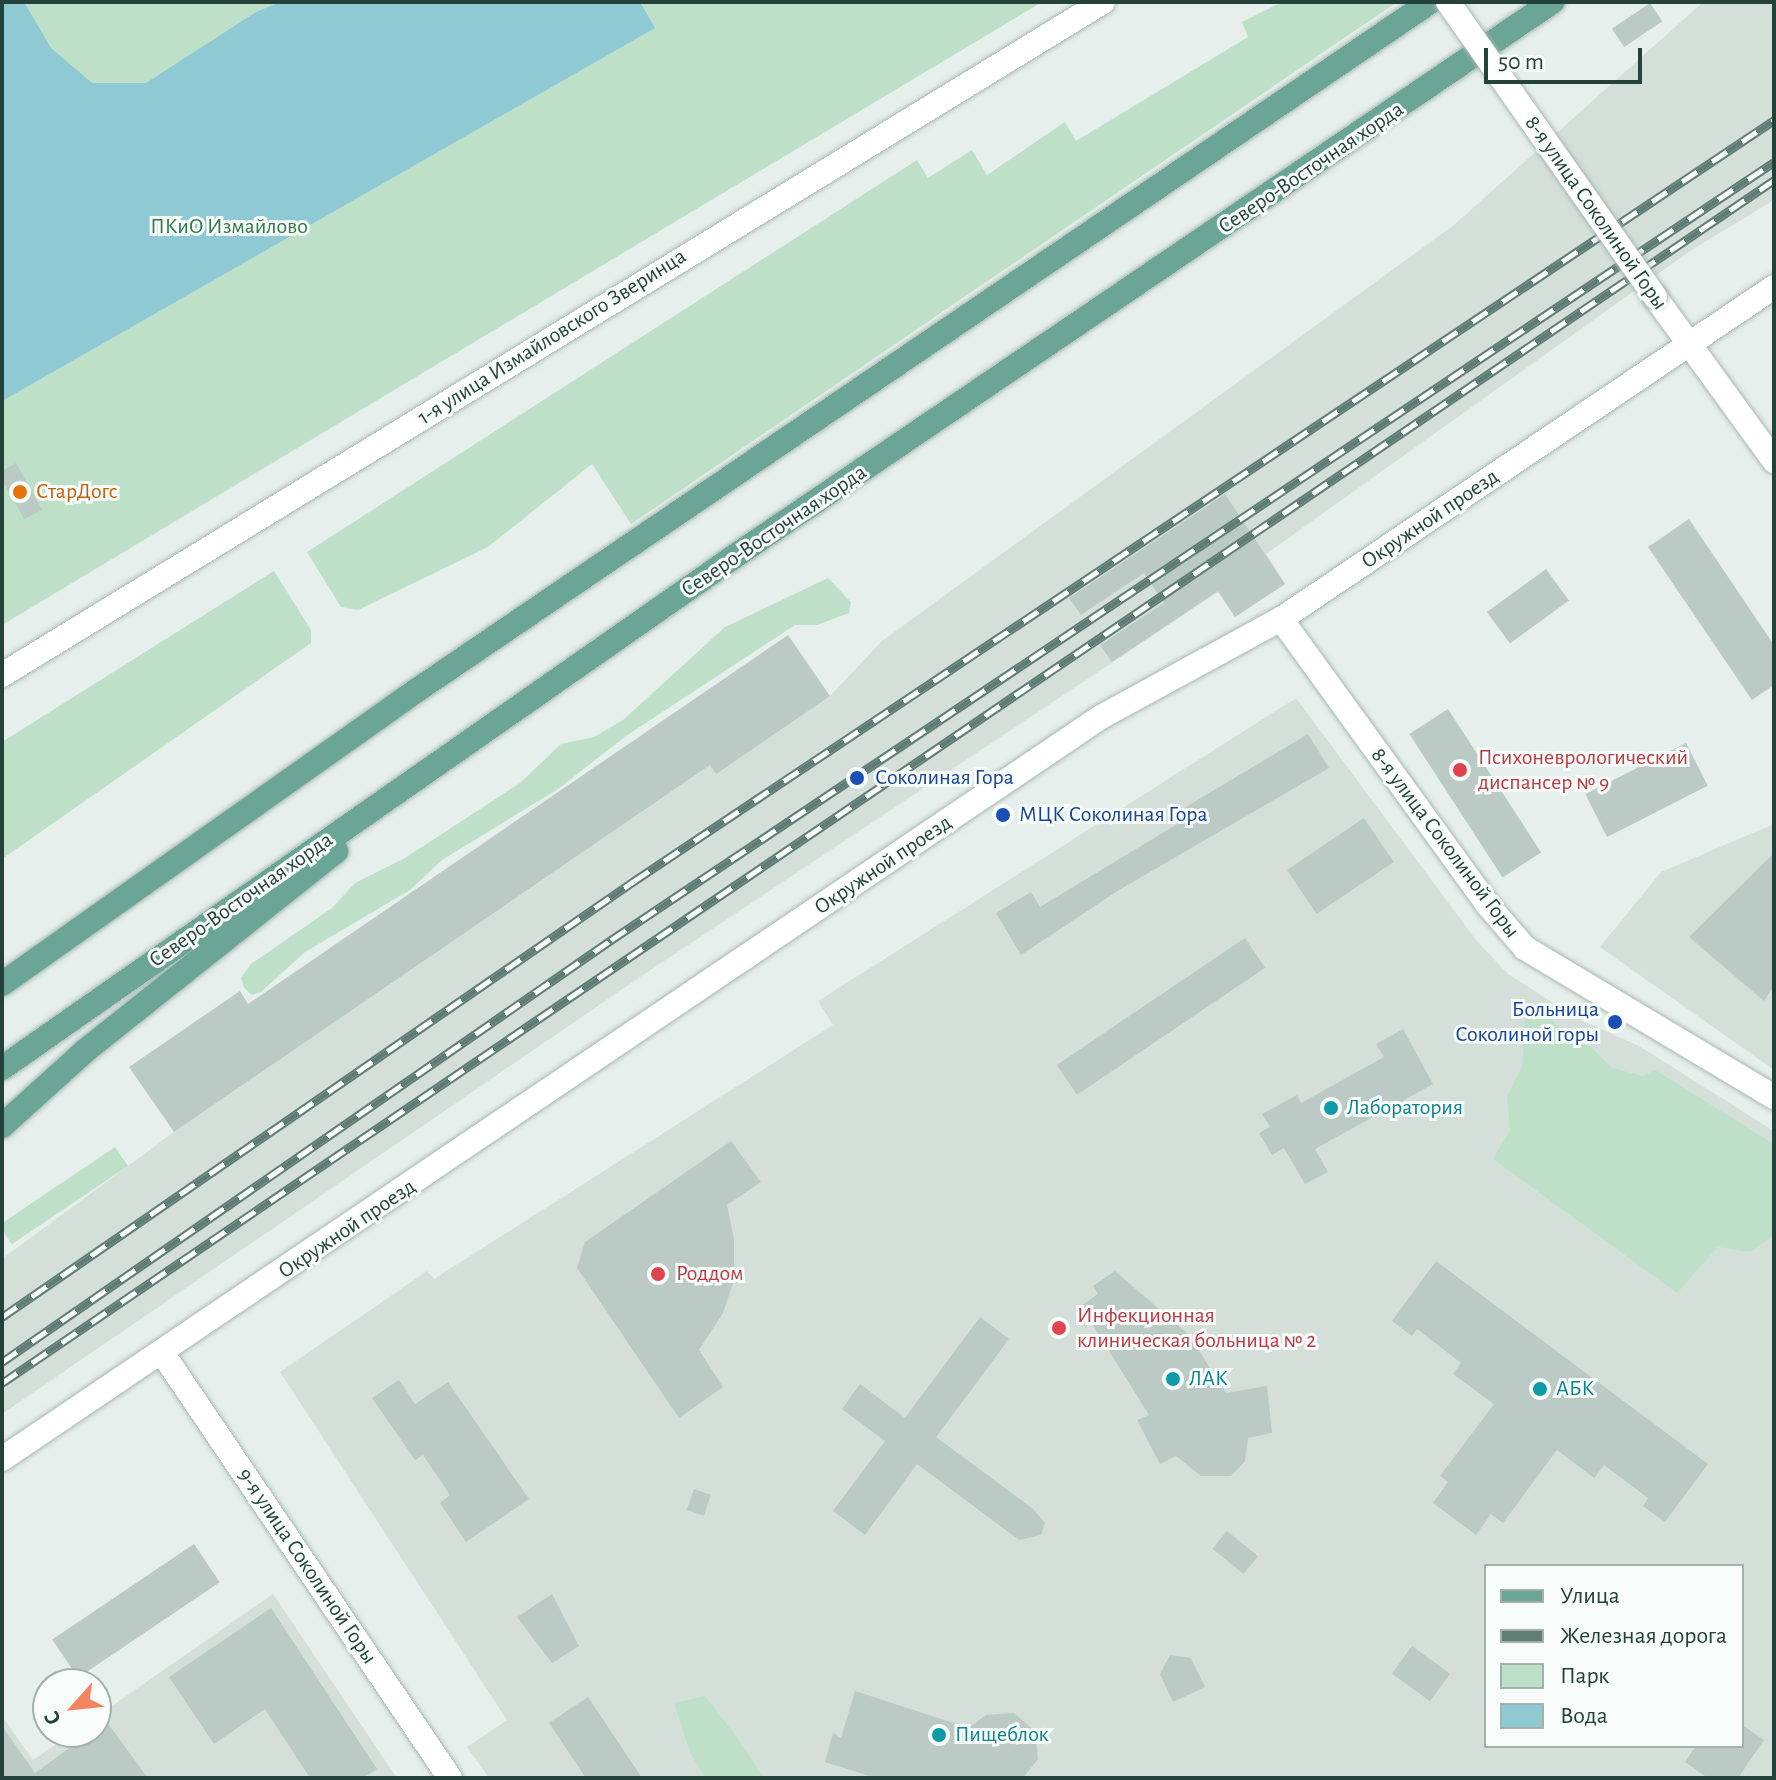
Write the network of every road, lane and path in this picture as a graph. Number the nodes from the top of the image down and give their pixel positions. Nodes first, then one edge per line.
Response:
1 (1103, 2) edge
2 (1430, 2) edge
3 (1448, 2) edge
4 (1552, 2) edge
5 (1768, 292) edge
6 (1690, 344) junction
7 (1774, 461) edge
8 (1281, 619) junction
9 (2, 675) edge
10 (523, 703) junction
11 (2, 984) edge
12 (2, 1068) edge
13 (1774, 1097) edge
14 (2, 1126) edge
15 (163, 1354) junction
16 (2, 1459) edge
17 (450, 1778) edge

1 - 9 street, 1-я улица Измайловского Зверинца
2 - 11 main road
3 - 6 street, 8-я улица Соколиной Горы, bridge
4 - 10 main road, Северо-Восточная хорда
5 - 6 street, Окружной проезд
6 - 7 street, 8-я улица Соколиной Горы
6 - 8 street, Окружной проезд
8 - 13 street, 8-я улица Соколиной Горы
8 - 15 street, Окружной проезд
10 - 12 main road, Северо-Восточная хорда
10 - 14 main road
15 - 16 street, Окружной проезд
15 - 17 street, 9-я улица Соколиной Горы

